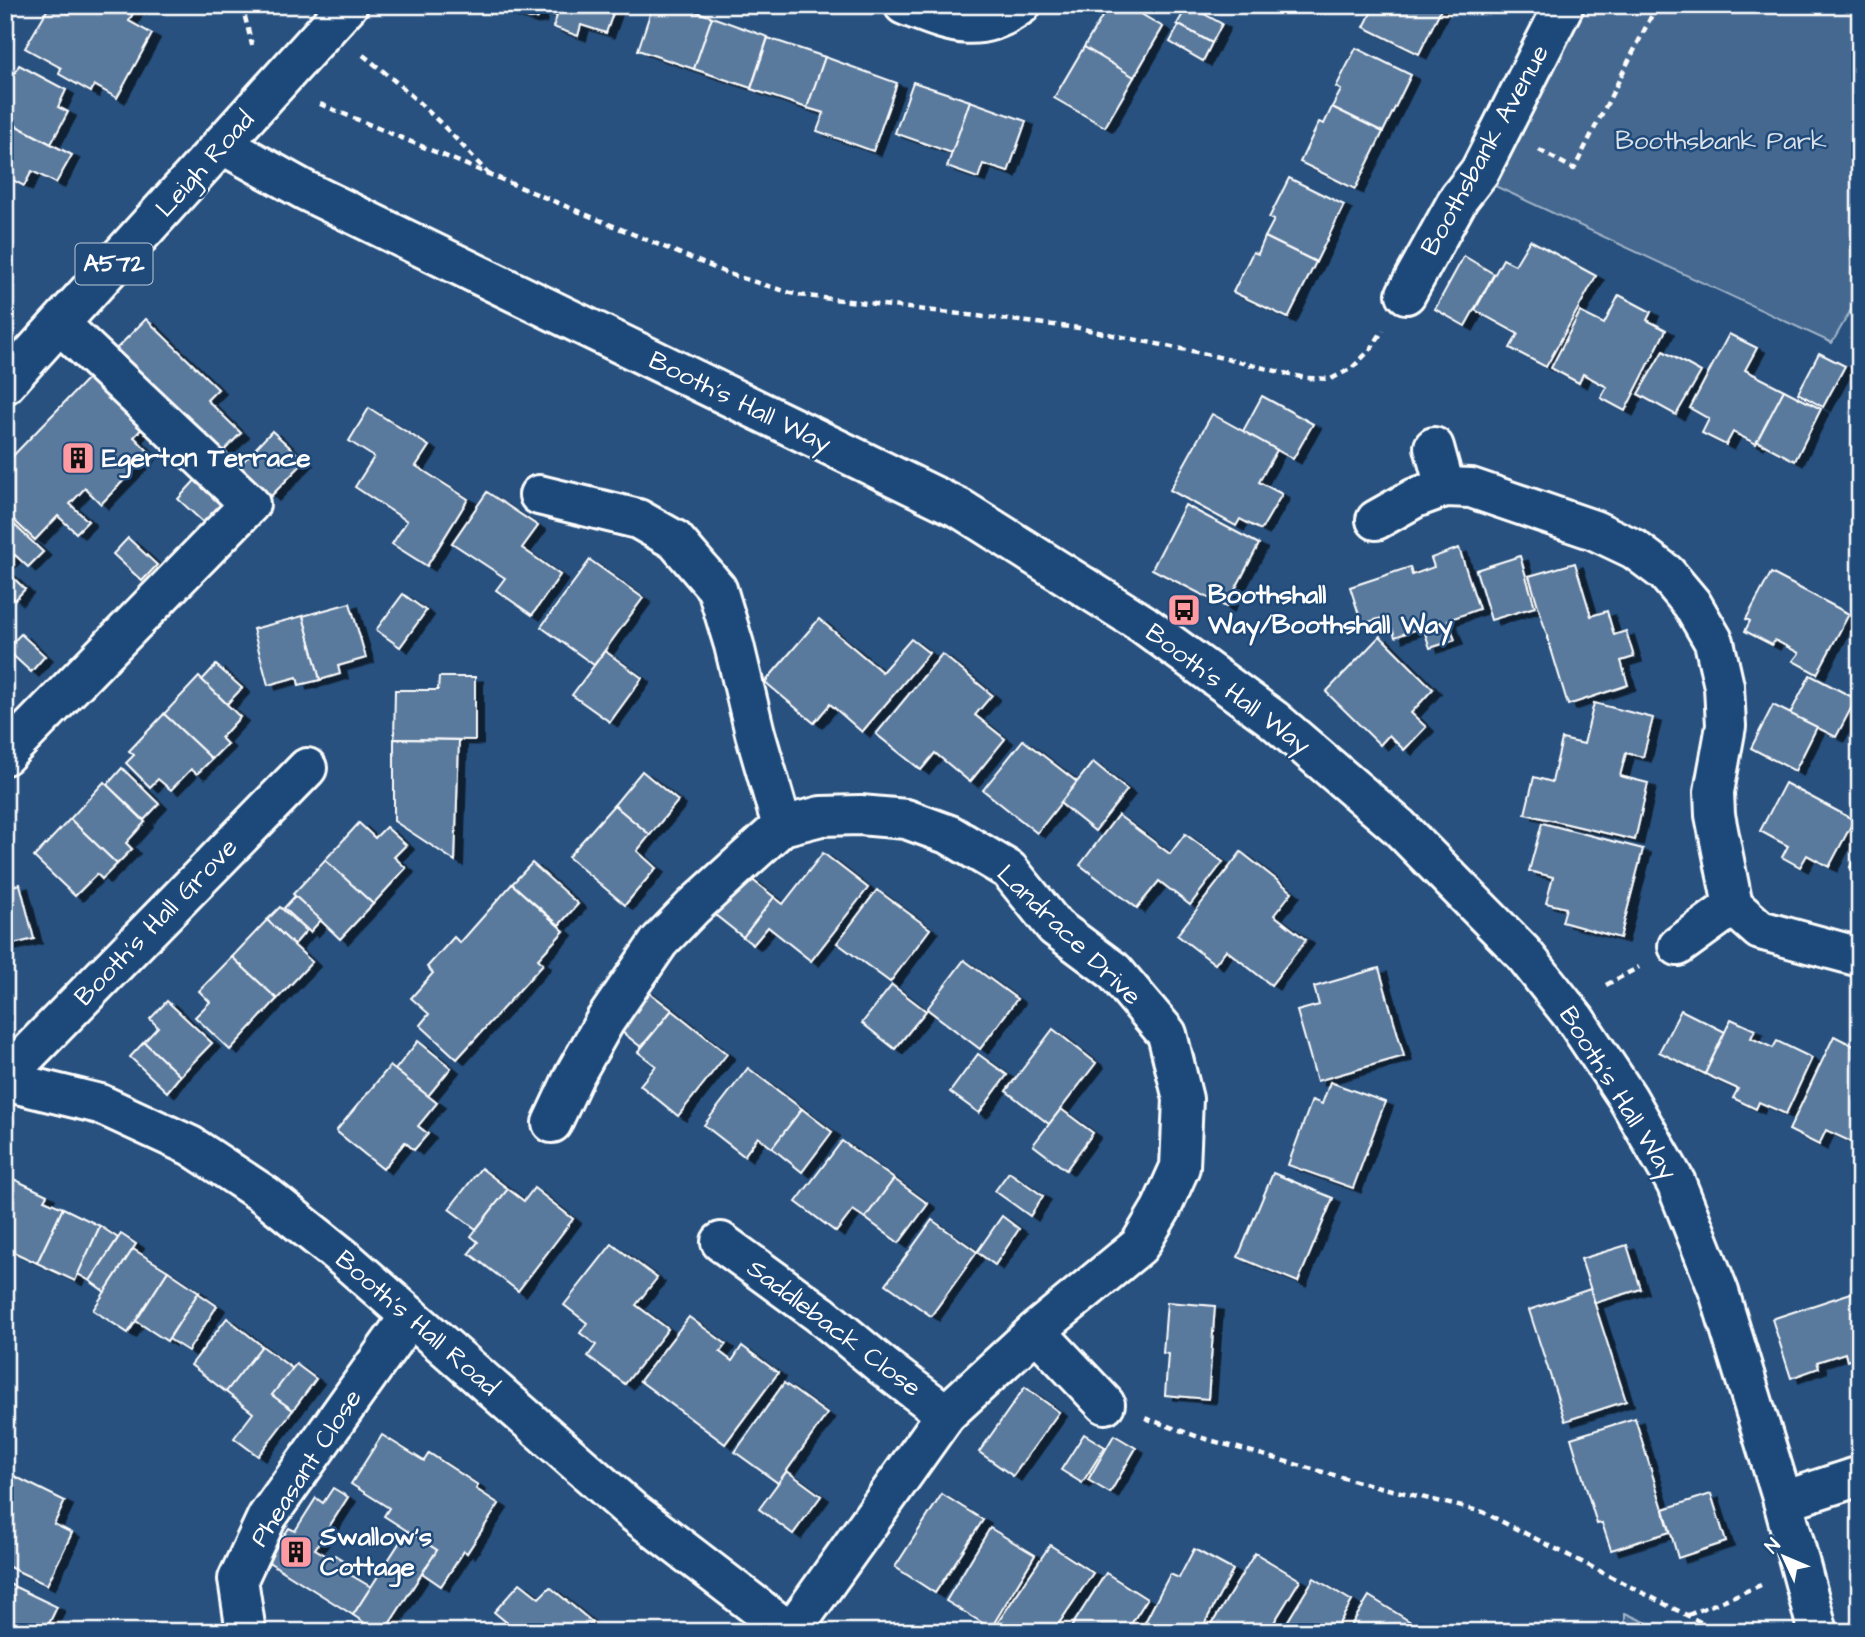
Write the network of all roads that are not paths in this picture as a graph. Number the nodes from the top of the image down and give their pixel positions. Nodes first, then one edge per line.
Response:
1 (904, 5) edge
2 (1021, 5) edge
3 (1564, 5) edge
4 (338, 16) edge
5 (223, 145) junction
6 (1406, 294) road end
7 (60, 324) junction
8 (5, 384) edge
9 (1434, 447) dead end
10 (1446, 487) junction
11 (539, 495) dead end
12 (1376, 520) dead end
13 (5, 755) edge
14 (307, 768) dead end
15 (782, 827) junction
16 (1733, 906) junction
17 (1678, 946) road end
18 (1860, 957) edge
19 (5, 1079) edge
20 (552, 1123) dead end
21 (720, 1242) dead end
22 (410, 1316) junction
23 (1036, 1331) junction
24 (1105, 1404) road end
25 (946, 1414) junction
26 (1860, 1476) edge
27 (1783, 1501) junction
28 (246, 1632) edge
29 (791, 1632) edge
30 (1818, 1632) edge

1 - 2 street
3 - 6 street, Boothsbank Avenue
4 - 5 street, Leigh Road / A572
5 - 7 street, Leigh Road / A572
5 - 27 street, Booth's Hall Way
7 - 8 street, Leigh Road / A572
7 - 13 street
9 - 10 street
10 - 12 street
10 - 16 street
11 - 15 street
14 - 19 street, Booth's Hall Grove
15 - 20 street, Landrace Drive
15 - 23 street, Landrace Drive
16 - 17 street
16 - 18 street
19 - 22 street, Booth's Hall Road
21 - 25 street, Saddleback Close
22 - 28 street, Pheasant Close
22 - 29 street, Booth's Hall Road
23 - 24 street
23 - 25 street, Booth's Hall Road
25 - 29 street, Booth's Hall Road
26 - 27 street
27 - 30 street, Booth's Hall Way

